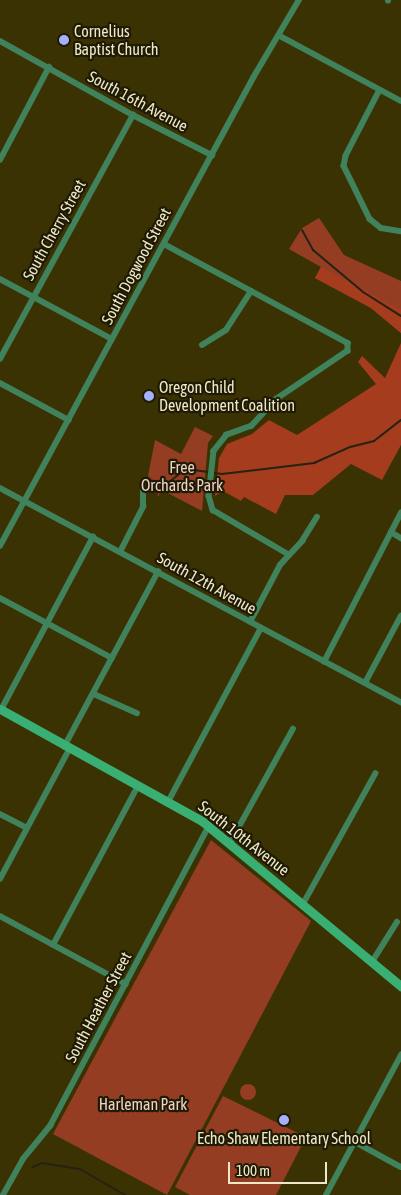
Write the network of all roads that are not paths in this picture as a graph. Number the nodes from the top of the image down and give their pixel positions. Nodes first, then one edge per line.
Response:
1 (299, 0) edge
2 (280, 36) junction
3 (0, 41) edge
4 (49, 68) junction
5 (380, 90) junction
6 (401, 101) edge
7 (132, 115) junction
8 (212, 155) junction
9 (0, 160) edge
10 (401, 231) edge
11 (164, 244) junction
12 (0, 279) edge
13 (251, 291) junction
14 (33, 297) junction
15 (112, 339) junction
16 (202, 345) dead end
17 (0, 359) edge
18 (0, 383) edge
19 (69, 420) junction
20 (0, 488) edge
21 (142, 490) dead end
22 (24, 501) junction
23 (401, 513) edge
24 (317, 517) dead end
25 (390, 532) junction
26 (93, 537) junction
27 (401, 538) edge
28 (0, 546) edge
29 (120, 552) junction
30 (288, 554) junction
31 (158, 572) junction
32 (0, 598) edge
33 (401, 616) edge
34 (250, 622) junction
35 (48, 624) junction
36 (261, 628) junction
37 (112, 658) junction
38 (324, 662) junction
39 (365, 683) junction
40 (94, 694) junction
41 (401, 702) edge
42 (0, 709) edge
43 (137, 713) dead end
44 (293, 729) dead end
45 (67, 748) junction
46 (375, 774) dead end
47 (138, 786) junction
48 (168, 802) junction
49 (0, 814) edge
50 (209, 826) junction
51 (27, 828) junction
52 (230, 844) junction
53 (0, 879) edge
54 (303, 904) junction
55 (0, 916) edge
56 (397, 922) dead end
57 (53, 945) junction
58 (372, 962) junction
59 (126, 984) junction
60 (401, 986) edge
61 (401, 1055) edge
62 (355, 1142) junction
63 (401, 1167) edge
64 (3, 1195) edge
65 (326, 1195) edge

1 - 2 street, South Dogwood Street
2 - 5 street
2 - 8 street, South Dogwood Street
3 - 4 street, South 16th Avenue
4 - 7 street, South 16th Avenue
4 - 9 street
5 - 6 street
5 - 10 street
7 - 8 street, South 16th Avenue
7 - 14 street, South Cherry Street
8 - 11 street, South Dogwood Street
11 - 13 street
11 - 15 street, South Dogwood Street
12 - 14 street
13 - 16 street
13 - 30 street
14 - 15 street
14 - 17 street, South Cherry Street
15 - 19 street, South Dogwood Street
18 - 19 street
19 - 22 street, South Dogwood Street
20 - 22 street, South 12th Avenue
21 - 29 street
22 - 26 street, South 12th Avenue
22 - 28 street, South Dogwood Street
23 - 25 street
24 - 30 street
25 - 27 street
25 - 38 street
26 - 29 street, South 12th Avenue
26 - 35 street
29 - 31 street, South 12th Avenue
30 - 34 street
31 - 34 street, South 12th Avenue
31 - 37 street
32 - 35 street
33 - 39 street
34 - 36 street, South 12th Avenue
35 - 37 street
35 - 42 street
36 - 38 street, South 12th Avenue
36 - 48 street
37 - 40 street
38 - 39 street, South 12th Avenue
39 - 41 street, South 12th Avenue
40 - 43 street
40 - 45 street
42 - 45 main road, South 10th Avenue
44 - 52 street
45 - 47 main road, South 10th Avenue
45 - 51 street
46 - 54 street
47 - 48 main road, South 10th Avenue
47 - 57 street
48 - 50 main road, South 10th Avenue
49 - 51 street
50 - 52 main road, South 10th Avenue
50 - 59 street, South Heather Street
51 - 53 street
52 - 54 main road, South 10th Avenue
54 - 58 main road, South 10th Avenue
55 - 57 street
56 - 58 street
57 - 59 street
58 - 60 main road, South 10th Avenue
59 - 64 street, South Heather Street
61 - 62 street
62 - 63 street
62 - 65 street

